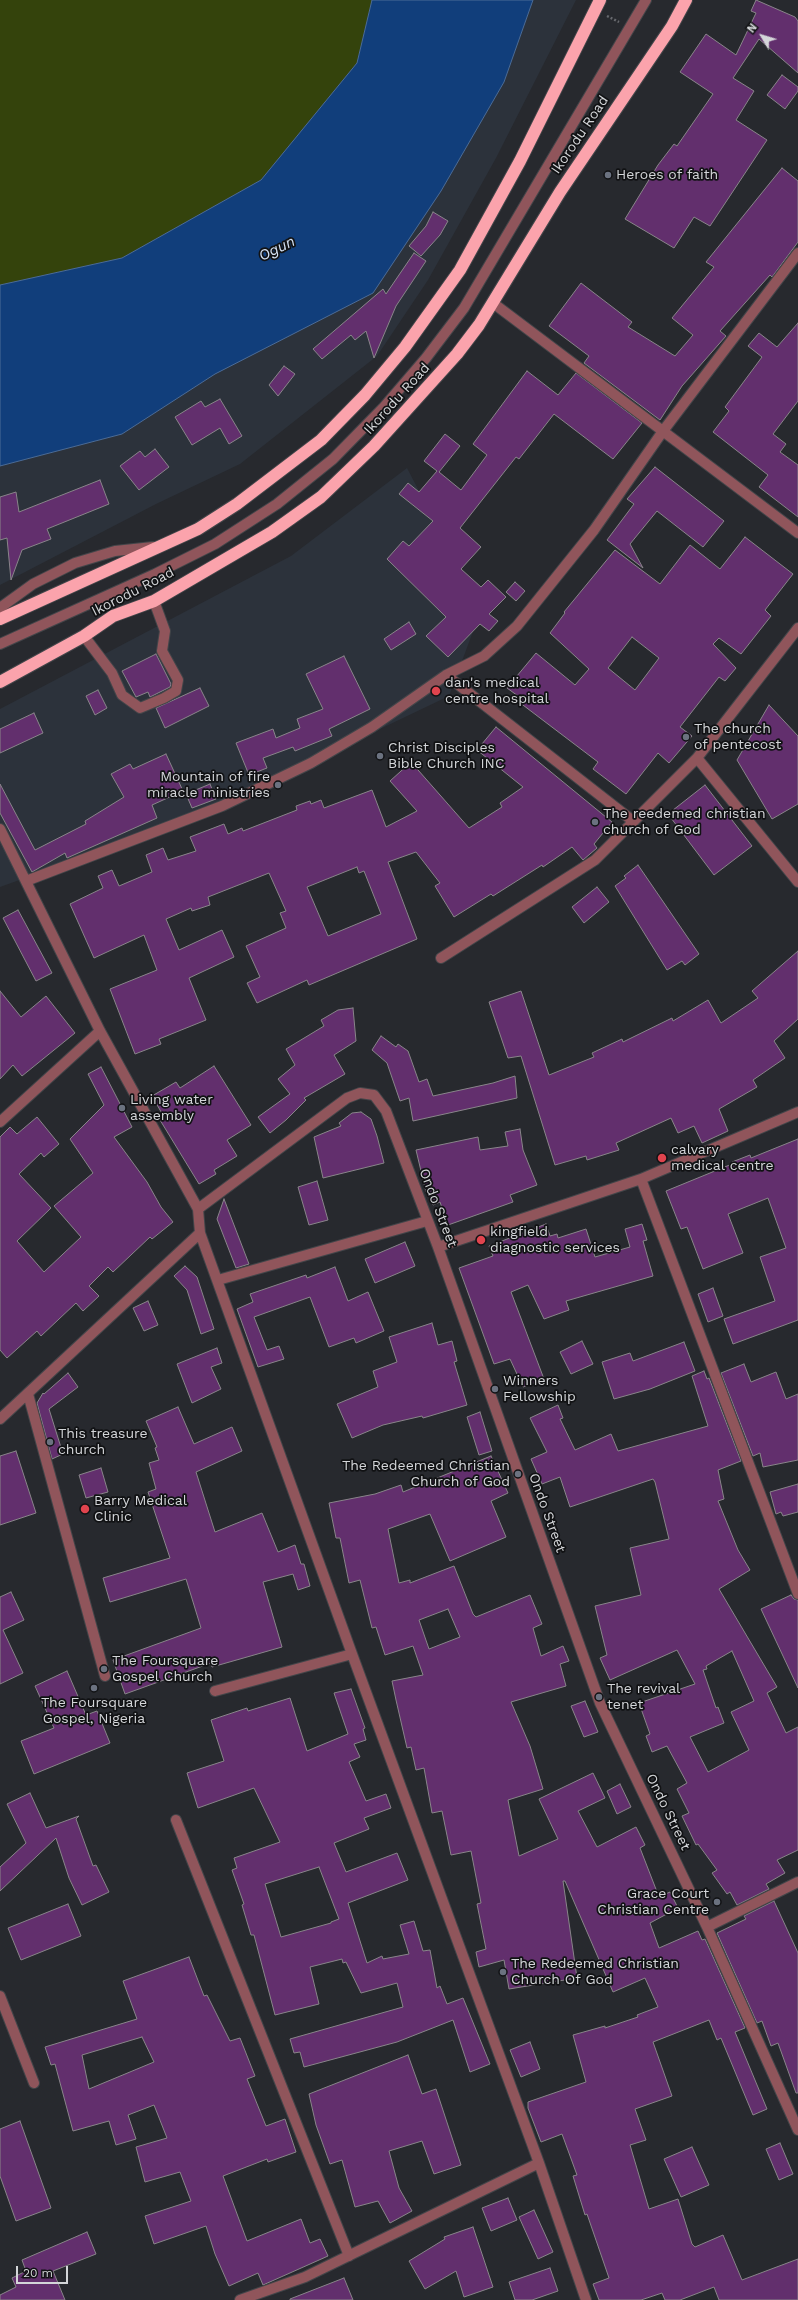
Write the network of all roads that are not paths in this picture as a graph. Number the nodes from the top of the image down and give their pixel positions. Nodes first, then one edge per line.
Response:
1 (600, 0) edge
2 (646, 0) edge
3 (686, 0) edge
4 (798, 253) edge
5 (493, 303) junction
6 (663, 431) junction
7 (798, 533) edge
8 (159, 547) junction
9 (154, 601) junction
10 (0, 608) edge
11 (0, 619) edge
12 (798, 628) edge
13 (84, 636) junction
14 (0, 644) edge
15 (446, 675) junction
16 (0, 682) edge
17 (697, 758) junction
18 (632, 821) junction
19 (0, 829) edge
20 (26, 881) junction
21 (798, 882) edge
22 (441, 958) dead end
23 (100, 1031) junction
24 (798, 1112) edge
25 (0, 1122) edge
26 (641, 1179) junction
27 (198, 1210) junction
28 (428, 1221) junction
29 (200, 1233) junction
30 (438, 1247) junction
31 (218, 1280) junction
32 (28, 1394) junction
33 (0, 1419) edge
34 (798, 1594) edge
35 (352, 1654) junction
36 (105, 1676) dead end
37 (215, 1691) dead end
38 (176, 1820) dead end
39 (798, 1882) edge
40 (708, 1927) junction
41 (0, 1996) edge
42 (34, 2083) dead end
43 (798, 2130) edge
44 (539, 2163) junction
45 (349, 2256) junction
46 (244, 2300) edge
47 (586, 2300) edge

1 - 8 highway, Ikorodu Road
2 - 14 street
3 - 5 highway, Ikorodu Road
4 - 6 street
5 - 6 street
5 - 9 highway, Ikorodu Road
6 - 7 street
6 - 15 street
8 - 10 street
8 - 11 highway, Ikorodu Road
9 - 13 highway, Ikorodu Road
9 - 13 street
12 - 17 street
13 - 16 highway, Ikorodu Road
15 - 18 street
15 - 20 street
17 - 18 street
17 - 21 street
18 - 22 street
19 - 20 street
20 - 23 street
23 - 25 street
23 - 27 street
24 - 26 street
26 - 30 street
26 - 34 street
27 - 28 street, Ondo Street
27 - 29 street
28 - 30 street, Ondo Street
28 - 31 street
29 - 31 street
29 - 32 street
30 - 40 street, Ondo Street
31 - 35 street
32 - 33 street
32 - 36 street
35 - 37 street
35 - 44 street
38 - 45 street
39 - 40 street
40 - 43 street, Ondo Street
41 - 42 street
44 - 45 street
44 - 47 street
45 - 46 street

